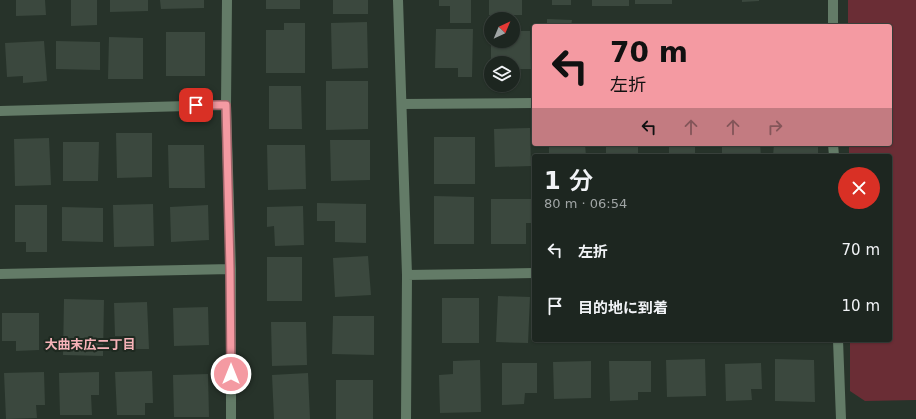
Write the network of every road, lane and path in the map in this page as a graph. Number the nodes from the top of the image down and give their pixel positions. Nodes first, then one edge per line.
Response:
1 (227, 0) edge
2 (398, 0) edge
3 (833, 0) edge
4 (833, 24) edge
5 (532, 103) edge
6 (402, 104) junction
7 (226, 105) junction
8 (0, 111) edge
9 (230, 269) junction
10 (532, 273) edge
11 (0, 274) edge
12 (407, 275) junction
13 (838, 342) edge
14 (232, 419) edge
15 (406, 419) edge
16 (841, 419) edge

1 - 7 street
2 - 6 street
3 - 4 street
5 - 6 street
6 - 12 street
7 - 8 street
7 - 9 street
9 - 11 street
9 - 14 street
10 - 12 street
12 - 15 street
13 - 16 street

